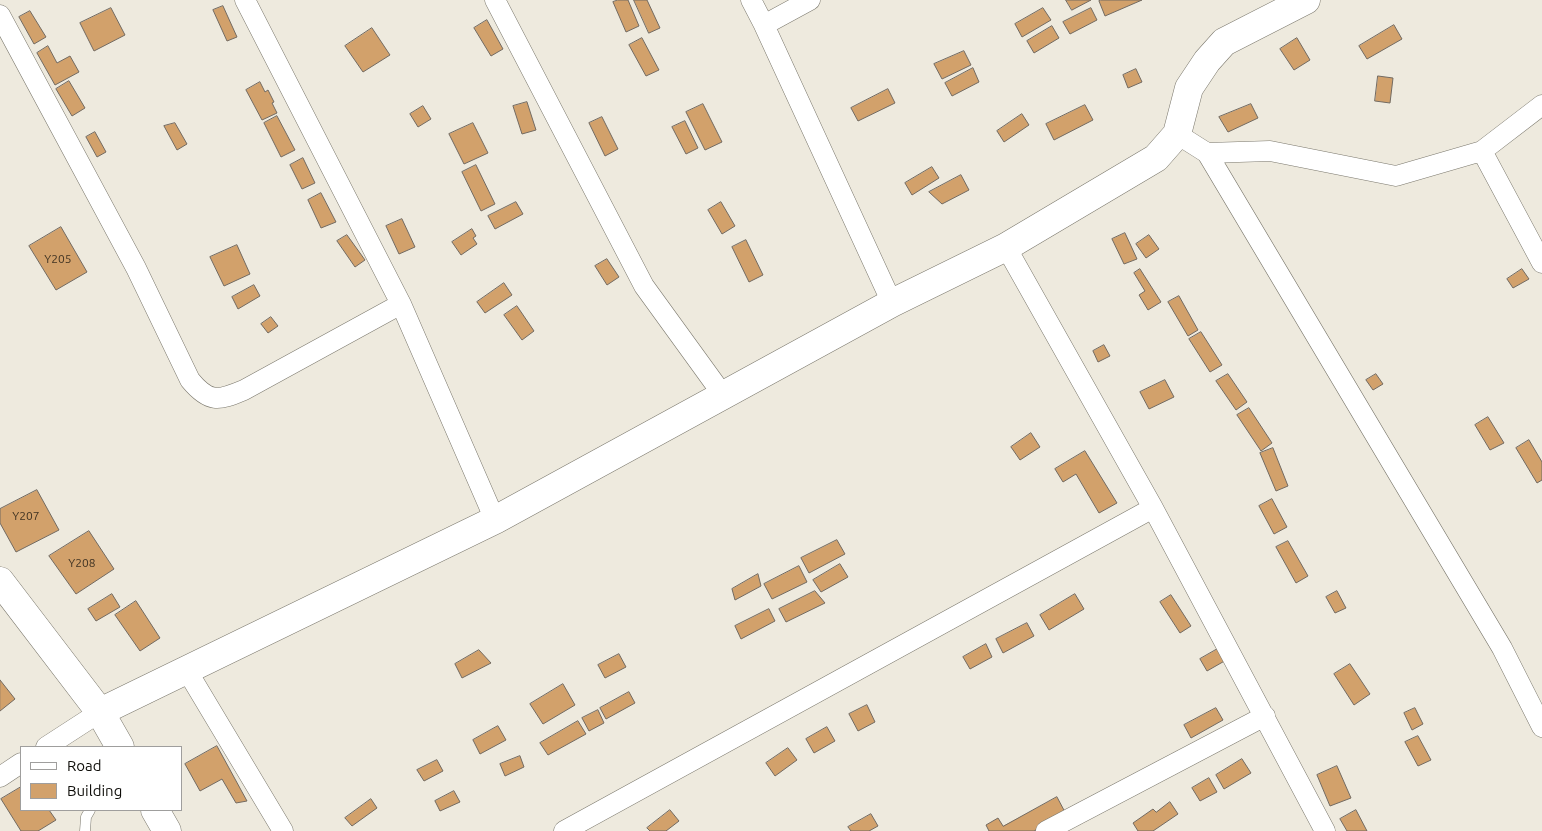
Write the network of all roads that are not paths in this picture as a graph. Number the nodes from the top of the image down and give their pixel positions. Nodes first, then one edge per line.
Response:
1 (245, 0) edge
2 (495, 0) edge
3 (751, 0) edge
4 (810, 0) edge
5 (1306, 0) edge
6 (0, 15) edge
7 (764, 25) junction
8 (1542, 104) edge
9 (1178, 134) junction
10 (1482, 151) junction
11 (1207, 153) junction
12 (1006, 247) junction
13 (1542, 263) edge
14 (892, 303) junction
15 (401, 304) junction
16 (723, 395) junction
17 (1153, 508) junction
18 (495, 520) junction
19 (0, 581) edge
20 (186, 669) junction
21 (100, 712) junction
22 (1265, 716) junction
23 (1542, 727) edge
24 (48, 746) edge
25 (119, 746) edge
26 (20, 764) edge
27 (0, 777) edge
28 (89, 811) edge
29 (156, 811) edge
30 (85, 831) edge
31 (167, 831) edge
32 (283, 831) edge
33 (564, 831) edge
34 (1046, 831) edge
35 (1325, 831) edge

1 - 15 street
2 - 16 street
3 - 7 street
4 - 7 street
5 - 9 street
6 - 15 street
7 - 14 street
8 - 10 street
9 - 11 street
9 - 12 street
10 - 11 street
10 - 13 street
11 - 23 street
12 - 14 street
12 - 17 street
14 - 16 street
15 - 18 street
16 - 18 street
17 - 22 street
17 - 33 street
18 - 20 street
19 - 21 street
20 - 21 street
20 - 32 street
21 - 24 street
21 - 25 street
22 - 34 street
22 - 35 street
26 - 27 street
28 - 30 lane
29 - 31 street

